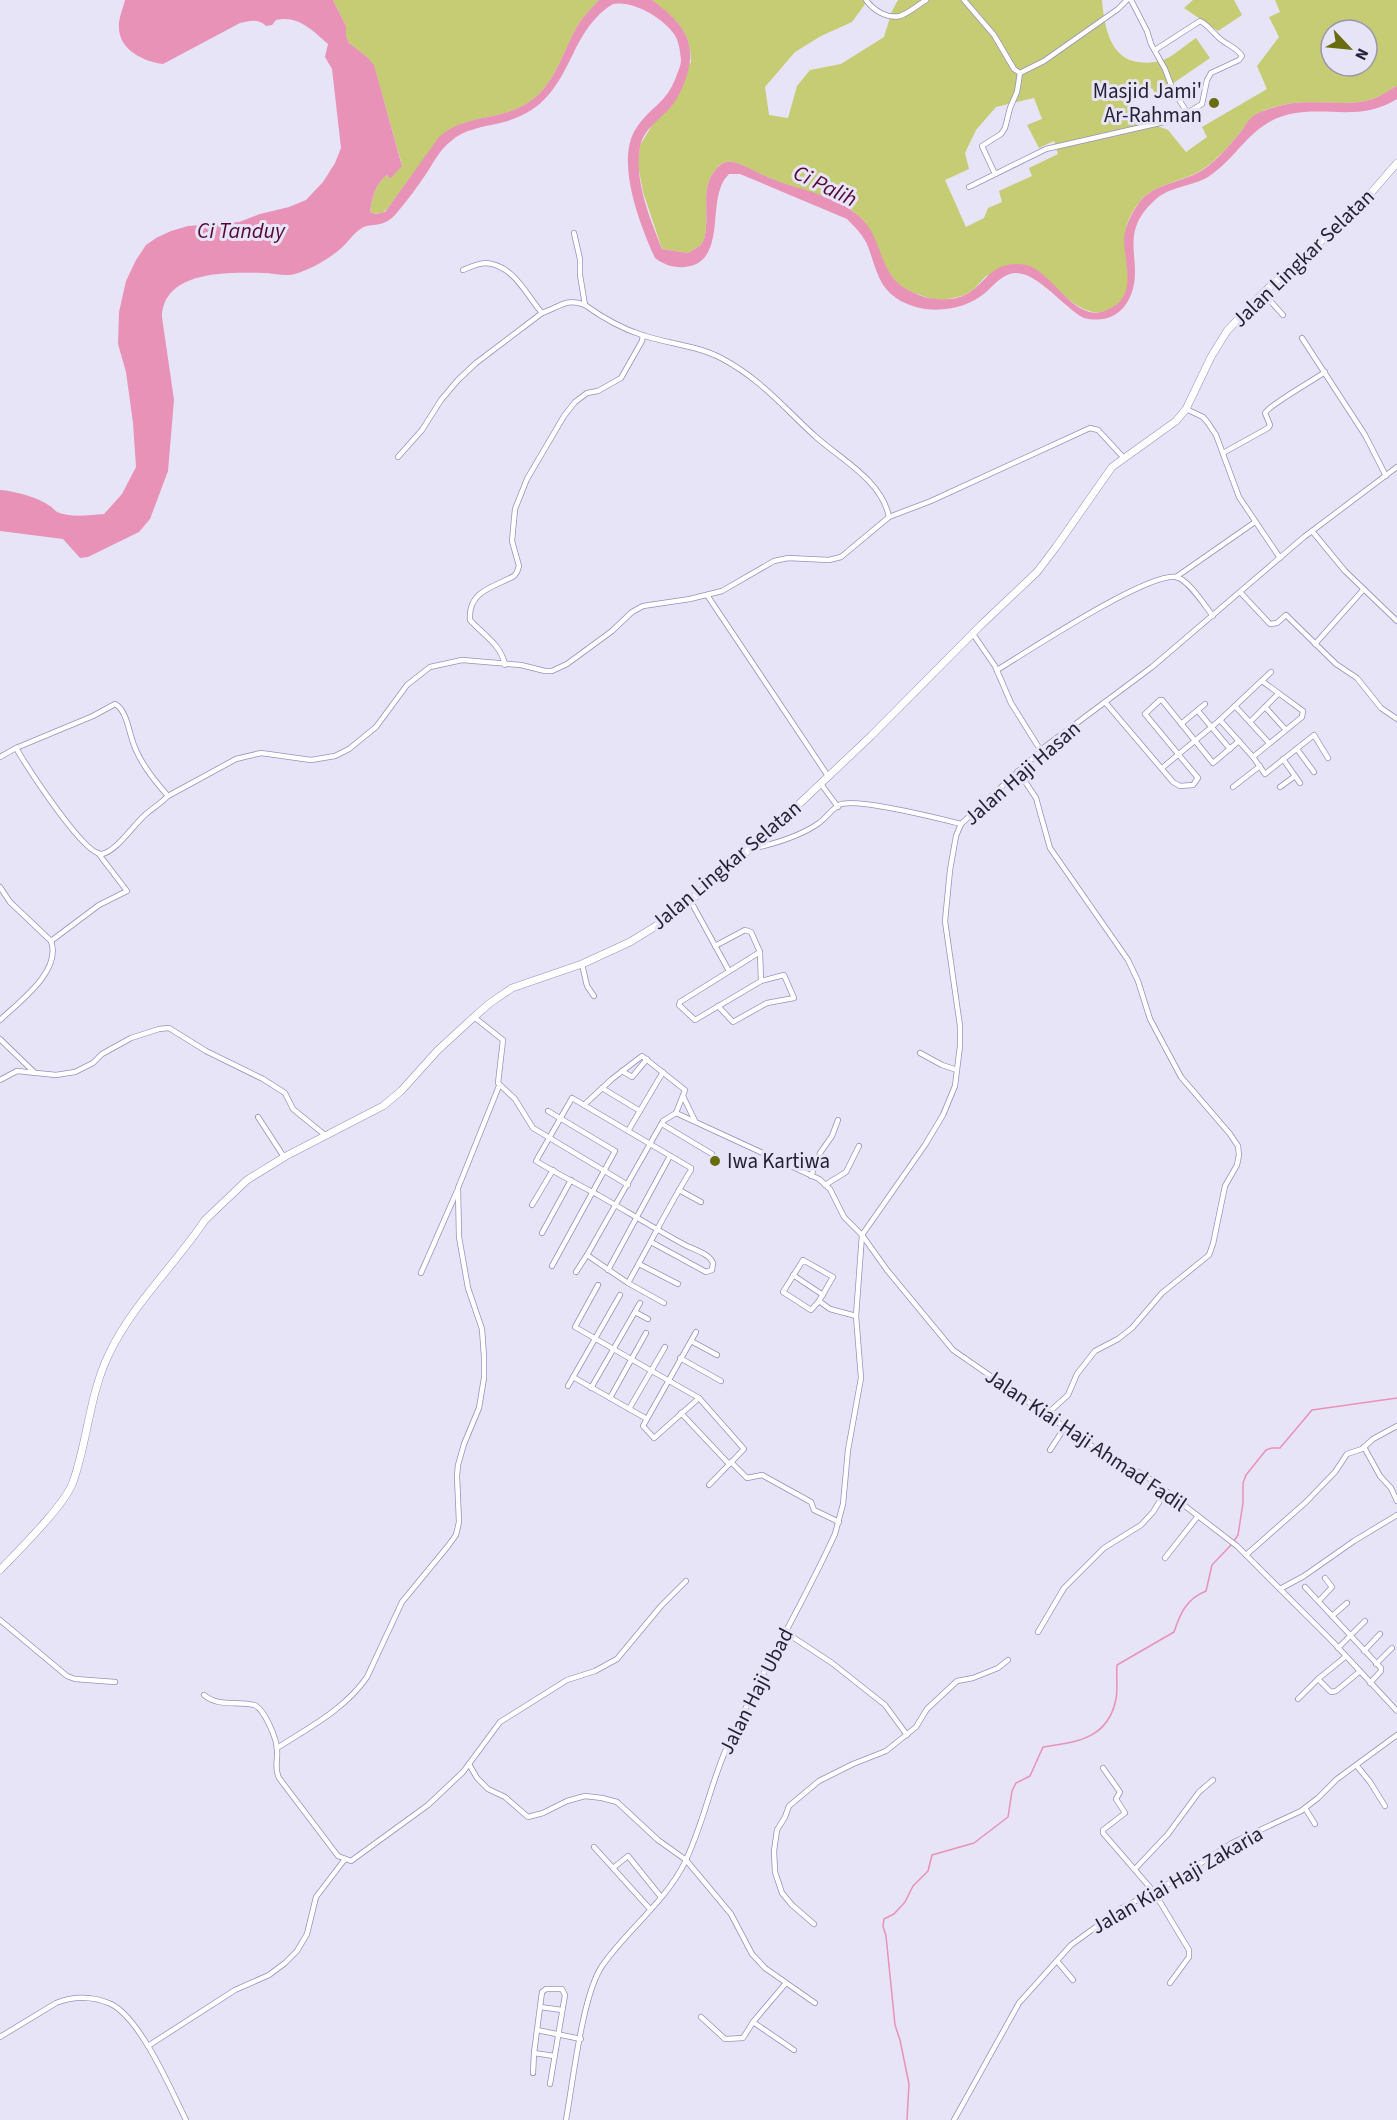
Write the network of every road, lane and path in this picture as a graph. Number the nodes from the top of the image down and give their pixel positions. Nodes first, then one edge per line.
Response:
1 (866, 0) edge
2 (926, 0) edge
3 (964, 0) edge
4 (1129, 0) edge
5 (1155, 50) junction
6 (1020, 73) junction
7 (1188, 114) junction
8 (1397, 163) edge
9 (995, 174) junction
10 (969, 187) dead end
11 (573, 233) dead end
12 (463, 270) dead end
13 (1263, 292) junction
14 (585, 305) junction
15 (542, 313) junction
16 (1283, 315) dead end
17 (643, 335) junction
18 (1302, 338) dead end
19 (1325, 372) junction
20 (1186, 410) junction
21 (1223, 453) junction
22 (398, 457) dead end
23 (1123, 457) junction
24 (1397, 467) edge
25 (1386, 476) junction
26 (889, 518) junction
27 (1255, 522) junction
28 (1312, 531) junction
29 (1280, 558) junction
30 (1176, 577) junction
31 (1364, 590) junction
32 (1241, 592) junction
33 (707, 595) junction
34 (1213, 616) junction
35 (1397, 621) edge
36 (973, 634) junction
37 (1315, 644) junction
38 (505, 664) junction
39 (997, 670) junction
40 (1271, 672) dead end
41 (1262, 681) junction
42 (1278, 694) junction
43 (1105, 702) junction
44 (1205, 704) dead end
45 (1235, 706) junction
46 (1265, 707) junction
47 (1198, 711) junction
48 (1397, 719) edge
49 (1220, 720) junction
50 (1250, 722) junction
51 (1181, 724) junction
52 (1212, 727) junction
53 (1285, 729) junction
54 (1195, 741) junction
55 (1239, 741) junction
56 (1269, 743) junction
57 (16, 748) junction
58 (1230, 748) junction
59 (1297, 749) junction
60 (1041, 751) junction
61 (1178, 755) junction
62 (1253, 757) junction
63 (0, 758) edge
64 (1328, 758) dead end
65 (1283, 759) junction
66 (1260, 766) junction
67 (1162, 768) junction
68 (1018, 771) junction
69 (1314, 772) dead end
70 (828, 776) junction
71 (1295, 776) junction
72 (1300, 783) dead end
73 (821, 784) junction
74 (1233, 787) dead end
75 (1280, 787) dead end
76 (168, 796) junction
77 (838, 807) junction
78 (961, 824) junction
79 (749, 850) junction
80 (98, 854) junction
81 (0, 887) edge
82 (690, 900) junction
83 (51, 941) junction
84 (715, 946) junction
85 (760, 952) junction
86 (582, 964) junction
87 (729, 971) junction
88 (761, 981) junction
89 (594, 996) dead end
90 (718, 1006) junction
91 (474, 1017) junction
92 (0, 1020) edge
93 (0, 1039) edge
94 (920, 1053) dead end
95 (647, 1059) junction
96 (957, 1070) junction
97 (622, 1071) junction
98 (663, 1072) junction
99 (36, 1073) junction
100 (0, 1080) edge
101 (499, 1086) junction
102 (602, 1088) junction
103 (683, 1096) junction
104 (584, 1105) junction
105 (548, 1111) dead end
106 (640, 1111) junction
107 (676, 1113) junction
108 (258, 1117) dead end
109 (560, 1119) junction
110 (838, 1120) dead end
111 (695, 1121) junction
112 (662, 1124) junction
113 (628, 1131) junction
114 (325, 1135) junction
115 (549, 1138) junction
116 (651, 1144) junction
117 (859, 1146) dead end
118 (712, 1154) dead end
119 (670, 1156) junction
120 (284, 1157) junction
121 (553, 1170) junction
122 (604, 1171) junction
123 (811, 1176) junction
124 (571, 1180) junction
125 (628, 1185) junction
126 (825, 1185) junction
127 (458, 1188) junction
128 (679, 1190) junction
129 (593, 1192) junction
130 (701, 1202) dead end
131 (532, 1205) dead end
132 (616, 1205) junction
133 (637, 1217) junction
134 (658, 1229) junction
135 (542, 1233) dead end
136 (862, 1235) junction
137 (676, 1240) junction
138 (651, 1242) junction
139 (670, 1252) junction
140 (587, 1255) junction
141 (639, 1264) junction
142 (552, 1266) dead end
143 (608, 1270) junction
144 (576, 1272) dead end
145 (421, 1273) dead end
146 (793, 1275) junction
147 (628, 1283) junction
148 (678, 1284) dead end
149 (598, 1285) dead end
150 (620, 1295) dead end
151 (823, 1295) junction
152 (819, 1301) junction
153 (640, 1303) dead end
154 (664, 1303) dead end
155 (635, 1312) junction
156 (856, 1316) junction
157 (648, 1319) dead end
158 (696, 1332) dead end
159 (646, 1333) dead end
160 (595, 1336) junction
161 (691, 1341) junction
162 (665, 1347) dead end
163 (614, 1348) junction
164 (717, 1355) dead end
165 (632, 1358) junction
166 (680, 1358) junction
167 (651, 1369) junction
168 (573, 1377) junction
169 (669, 1379) junction
170 (721, 1381) dead end
171 (568, 1386) dead end
172 (591, 1388) junction
173 (610, 1398) junction
174 (699, 1398) junction
175 (629, 1409) junction
176 (681, 1413) junction
177 (1046, 1414) junction
178 (647, 1419) junction
179 (1397, 1426) edge
180 (1065, 1427) junction
181 (1364, 1447) junction
182 (1050, 1450) dead end
183 (730, 1463) junction
184 (709, 1485) dead end
185 (1166, 1491) junction
186 (1397, 1501) edge
187 (1397, 1515) edge
188 (1198, 1516) junction
189 (838, 1522) junction
190 (1246, 1555) junction
191 (1165, 1558) dead end
192 (0, 1570) edge
193 (1325, 1578) dead end
194 (687, 1581) dead end
195 (1305, 1587) dead end
196 (1280, 1589) junction
197 (1319, 1601) junction
198 (1347, 1603) dead end
199 (1332, 1616) junction
200 (0, 1620) edge
201 (1365, 1621) dead end
202 (785, 1632) junction
203 (1038, 1632) dead end
204 (1380, 1634) dead end
205 (1351, 1636) junction
206 (1338, 1648) junction
207 (1392, 1648) dead end
208 (1364, 1651) junction
209 (1345, 1657) junction
210 (1008, 1660) dead end
211 (1376, 1664) junction
212 (1359, 1672) junction
213 (1318, 1679) junction
214 (115, 1682) dead end
215 (1370, 1683) junction
216 (204, 1695) dead end
217 (1298, 1699) dead end
218 (1397, 1711) edge
219 (907, 1735) junction
220 (1397, 1735) edge
221 (277, 1748) junction
222 (469, 1764) junction
223 (1356, 1766) junction
224 (1103, 1768) dead end
225 (1214, 1780) dead end
226 (1384, 1806) dead end
227 (1305, 1808) junction
228 (1316, 1824) dead end
229 (594, 1847) dead end
230 (345, 1859) junction
231 (686, 1860) junction
232 (613, 1868) junction
233 (1134, 1869) junction
234 (1154, 1892) junction
235 (661, 1898) junction
236 (650, 1909) junction
237 (814, 1924) dead end
238 (1057, 1961) junction
239 (1073, 1980) dead end
240 (786, 1983) junction
241 (1170, 1983) dead end
242 (816, 2003) dead end
243 (540, 2007) junction
244 (562, 2010) junction
245 (701, 2017) dead end
246 (753, 2022) junction
247 (537, 2030) junction
248 (557, 2034) junction
249 (0, 2037) edge
250 (580, 2039) junction
251 (148, 2046) junction
252 (794, 2050) dead end
253 (534, 2053) junction
254 (554, 2055) junction
255 (533, 2073) dead end
256 (550, 2084) dead end
257 (186, 2120) edge
258 (566, 2120) edge
259 (954, 2120) edge

1 - 2 street
3 - 6 street
4 - 5 street
4 - 6 street
5 - 7 street
5 - 7 street
6 - 9 street
7 - 9 street
8 - 13 street, Jalan Lingkar Selatan
9 - 10 street
11 - 14 street
12 - 15 street
13 - 16 street
13 - 20 street, Jalan Lingkar Selatan
14 - 15 street
14 - 17 street
15 - 22 street
17 - 26 street
17 - 38 street
18 - 19 street
19 - 21 street
19 - 25 street
20 - 21 street
20 - 23 street, Jalan Lingkar Selatan
21 - 27 street
23 - 26 street
23 - 36 street, Jalan Lingkar Selatan
24 - 25 street, Jalan Haji Hasan
25 - 28 street, Jalan Haji Hasan
26 - 33 street
27 - 29 street
27 - 30 street
28 - 29 street, Jalan Haji Hasan
28 - 31 street
29 - 32 street, Jalan Haji Hasan
30 - 34 street
30 - 39 street
31 - 35 street
31 - 37 street
32 - 34 street, Jalan Haji Hasan
32 - 37 street
33 - 38 street
33 - 70 street
34 - 43 street, Jalan Haji Hasan
36 - 39 street
36 - 70 street, Jalan Lingkar Selatan
37 - 48 street
38 - 76 street
39 - 60 street
40 - 41 street
41 - 42 street
41 - 45 street
42 - 46 street
42 - 53 street
43 - 60 street, Jalan Haji Hasan
43 - 67 street
44 - 47 street
45 - 49 street
45 - 50 street
46 - 50 street
46 - 53 street
47 - 51 street
47 - 52 street
49 - 52 street
49 - 55 street
50 - 56 street
51 - 54 street
51 - 61 street
52 - 54 street
52 - 58 street
53 - 56 street
54 - 58 street
54 - 61 street
55 - 58 street
55 - 62 street
56 - 62 street
57 - 63 street
57 - 76 street
57 - 80 street
59 - 64 street
59 - 65 street
59 - 69 street
60 - 68 street, Jalan Haji Hasan
61 - 67 street
61 - 67 street
62 - 66 street
65 - 66 street
65 - 71 street
66 - 74 street
68 - 78 street, Jalan Haji Hasan
68 - 177 street
70 - 73 street, Jalan Lingkar Selatan
71 - 72 street
71 - 75 street
73 - 77 street
73 - 79 street, Jalan Lingkar Selatan
76 - 80 street
77 - 78 street
77 - 79 street
78 - 96 street, Jalan Haji Hasan
79 - 82 street, Jalan Lingkar Selatan
80 - 83 street
81 - 83 street
82 - 84 street
82 - 86 street, Jalan Lingkar Selatan
83 - 92 street
84 - 85 street
84 - 87 street
85 - 87 street
85 - 88 street
86 - 89 street
86 - 91 street, Jalan Lingkar Selatan
87 - 90 street
88 - 90 street
88 - 90 street
91 - 101 street
91 - 114 street, Jalan Lingkar Selatan
93 - 99 street
94 - 96 street
95 - 97 street
95 - 97 street
95 - 98 street
96 - 136 street, Jalan Haji Hasan
97 - 102 street
98 - 103 street
98 - 106 street
99 - 100 street
99 - 114 street
101 - 115 street
101 - 127 street
102 - 104 street
102 - 106 street
103 - 107 street
103 - 111 street
104 - 109 street
104 - 113 street
105 - 109 street
106 - 113 street
107 - 111 street
107 - 112 street
108 - 120 street
109 - 115 street
109 - 122 street
110 - 123 street
111 - 123 street
112 - 116 street
112 - 118 street
113 - 116 street
114 - 120 street, Jalan Lingkar Selatan
115 - 121 street
115 - 122 street
116 - 119 street
116 - 125 street
117 - 126 street
119 - 128 street
119 - 133 street
120 - 192 street, Jalan Lingkar Selatan
121 - 124 street
121 - 131 street
122 - 125 street
122 - 129 street
123 - 126 street
124 - 129 street
124 - 135 street
125 - 132 street
126 - 136 street, Jalan Kiai Haji Ahmad Fadil
127 - 145 street
127 - 221 street
128 - 130 street
128 - 134 street
129 - 132 street
129 - 142 street
132 - 133 street
132 - 140 street
133 - 134 street
133 - 143 street
134 - 137 street
134 - 138 street
136 - 156 street, Jalan Haji Ubad
136 - 177 street, Jalan Kiai Haji Ahmad Fadil
137 - 139 street
137 - 139 street
138 - 139 street
138 - 141 street
140 - 143 street
140 - 144 street
141 - 147 street
141 - 148 street
143 - 147 street
146 - 151 street
146 - 151 street
146 - 152 street
147 - 154 street
149 - 160 street
150 - 160 street
151 - 152 street
152 - 156 street
153 - 155 street
155 - 157 street
155 - 163 street
156 - 189 street, Jalan Haji Ubad
158 - 161 street
159 - 165 street
160 - 163 street
160 - 168 street
161 - 164 street
161 - 166 street
162 - 167 street
163 - 165 street
163 - 172 street
165 - 167 street
165 - 173 street
166 - 169 street
166 - 170 street
167 - 169 street
167 - 175 street
168 - 171 street
168 - 172 street
169 - 174 street
169 - 178 street
172 - 173 street
173 - 175 street
174 - 176 street
174 - 183 street
175 - 178 street
176 - 178 street
176 - 183 street
177 - 180 street, Jalan Kiai Haji Ahmad Fadil
179 - 181 street
180 - 182 street
180 - 185 street, Jalan Kiai Haji Ahmad Fadil
181 - 186 street
181 - 190 street
183 - 184 street
183 - 189 street
185 - 188 street, Jalan Kiai Haji Ahmad Fadil
185 - 203 street
187 - 196 street
188 - 190 street, Jalan Kiai Haji Ahmad Fadil
188 - 191 street
189 - 202 street, Jalan Haji Ubad
190 - 196 street, Jalan Kiai Haji Ahmad Fadil
193 - 197 street
194 - 222 street
195 - 197 street
196 - 206 street, Jalan Kiai Haji Ahmad Fadil
197 - 199 street
198 - 199 street
199 - 205 street
200 - 214 street
201 - 205 street
202 - 219 street
202 - 231 street, Jalan Haji Ubad
204 - 208 street
205 - 206 street
205 - 208 street
206 - 209 street, Jalan Kiai Haji Ahmad Fadil
207 - 211 street
208 - 211 street
209 - 212 street, Jalan Kiai Haji Ahmad Fadil
209 - 213 street
210 - 219 street
211 - 215 street
212 - 213 street
212 - 215 street, Jalan Kiai Haji Ahmad Fadil
213 - 217 street
215 - 218 street, Jalan Kiai Haji Ahmad Fadil
216 - 221 street
219 - 237 street
220 - 223 street, Jalan Kiai Haji Zakaria
221 - 230 street
222 - 230 street
222 - 231 street
223 - 226 street
223 - 227 street, Jalan Kiai Haji Zakaria
224 - 233 street
225 - 233 street
227 - 228 street
227 - 234 street, Jalan Kiai Haji Zakaria
229 - 232 street
230 - 251 street
231 - 235 street, Jalan Haji Ubad
231 - 240 street
232 - 235 street
232 - 236 street
233 - 234 street
234 - 238 street, Jalan Kiai Haji Zakaria
234 - 241 street
235 - 236 street, Jalan Haji Ubad
236 - 250 street, Jalan Haji Ubad
238 - 239 street
238 - 259 street, Jalan Kiai Haji Zakaria
240 - 242 street
240 - 246 street
243 - 244 street
243 - 244 street
243 - 247 street
244 - 248 street
245 - 246 street
246 - 252 street
247 - 248 street
247 - 253 street
248 - 250 street
248 - 254 street
249 - 251 street
250 - 258 street, Jalan Haji Ubad
251 - 257 street
253 - 254 street
253 - 255 street
254 - 256 street

